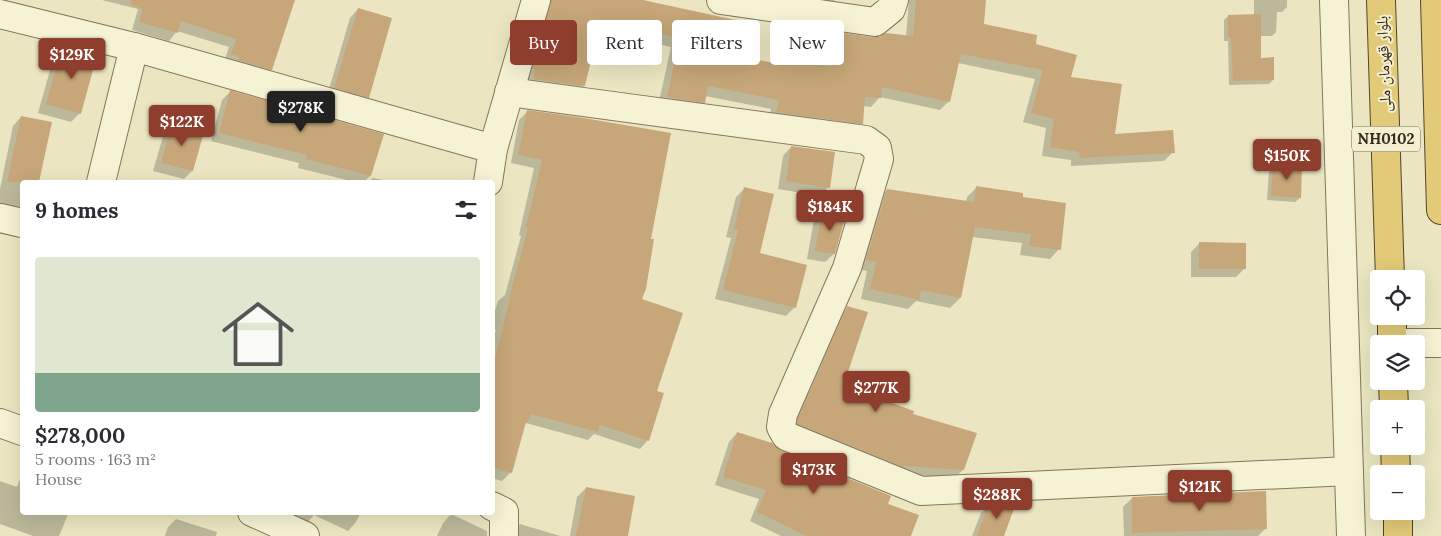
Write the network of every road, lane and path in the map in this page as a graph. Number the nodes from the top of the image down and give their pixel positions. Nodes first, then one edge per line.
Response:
1 (536, 0) edge
2 (721, 0) edge
3 (894, 0) edge
4 (1334, 0) edge
5 (1381, 0) edge
6 (1435, 0) edge
7 (0, 14) edge
8 (134, 47) junction
9 (508, 92) junction
10 (493, 149) junction
11 (101, 180) edge
12 (488, 180) edge
13 (1441, 210) edge
14 (0, 218) edge
15 (20, 223) edge
16 (1390, 270) edge
17 (1425, 343) edge
18 (1441, 343) edge
19 (0, 423) edge
20 (20, 430) edge
21 (1349, 471) junction
22 (495, 508) edge
23 (259, 515) edge
24 (1398, 520) edge
25 (305, 536) edge
26 (504, 536) edge
27 (1351, 536) edge
28 (1398, 536) edge

1 - 9 street
2 - 3 street
4 - 21 street
5 - 16 highway, بلوار قهرمان ملی / NH0102
6 - 13 highway, NH0102
7 - 8 street
8 - 10 street
8 - 11 street
9 - 10 street
9 - 21 street
10 - 12 street
14 - 15 street
17 - 18 street
19 - 20 street
21 - 27 street
22 - 26 street
23 - 25 street
24 - 28 highway

